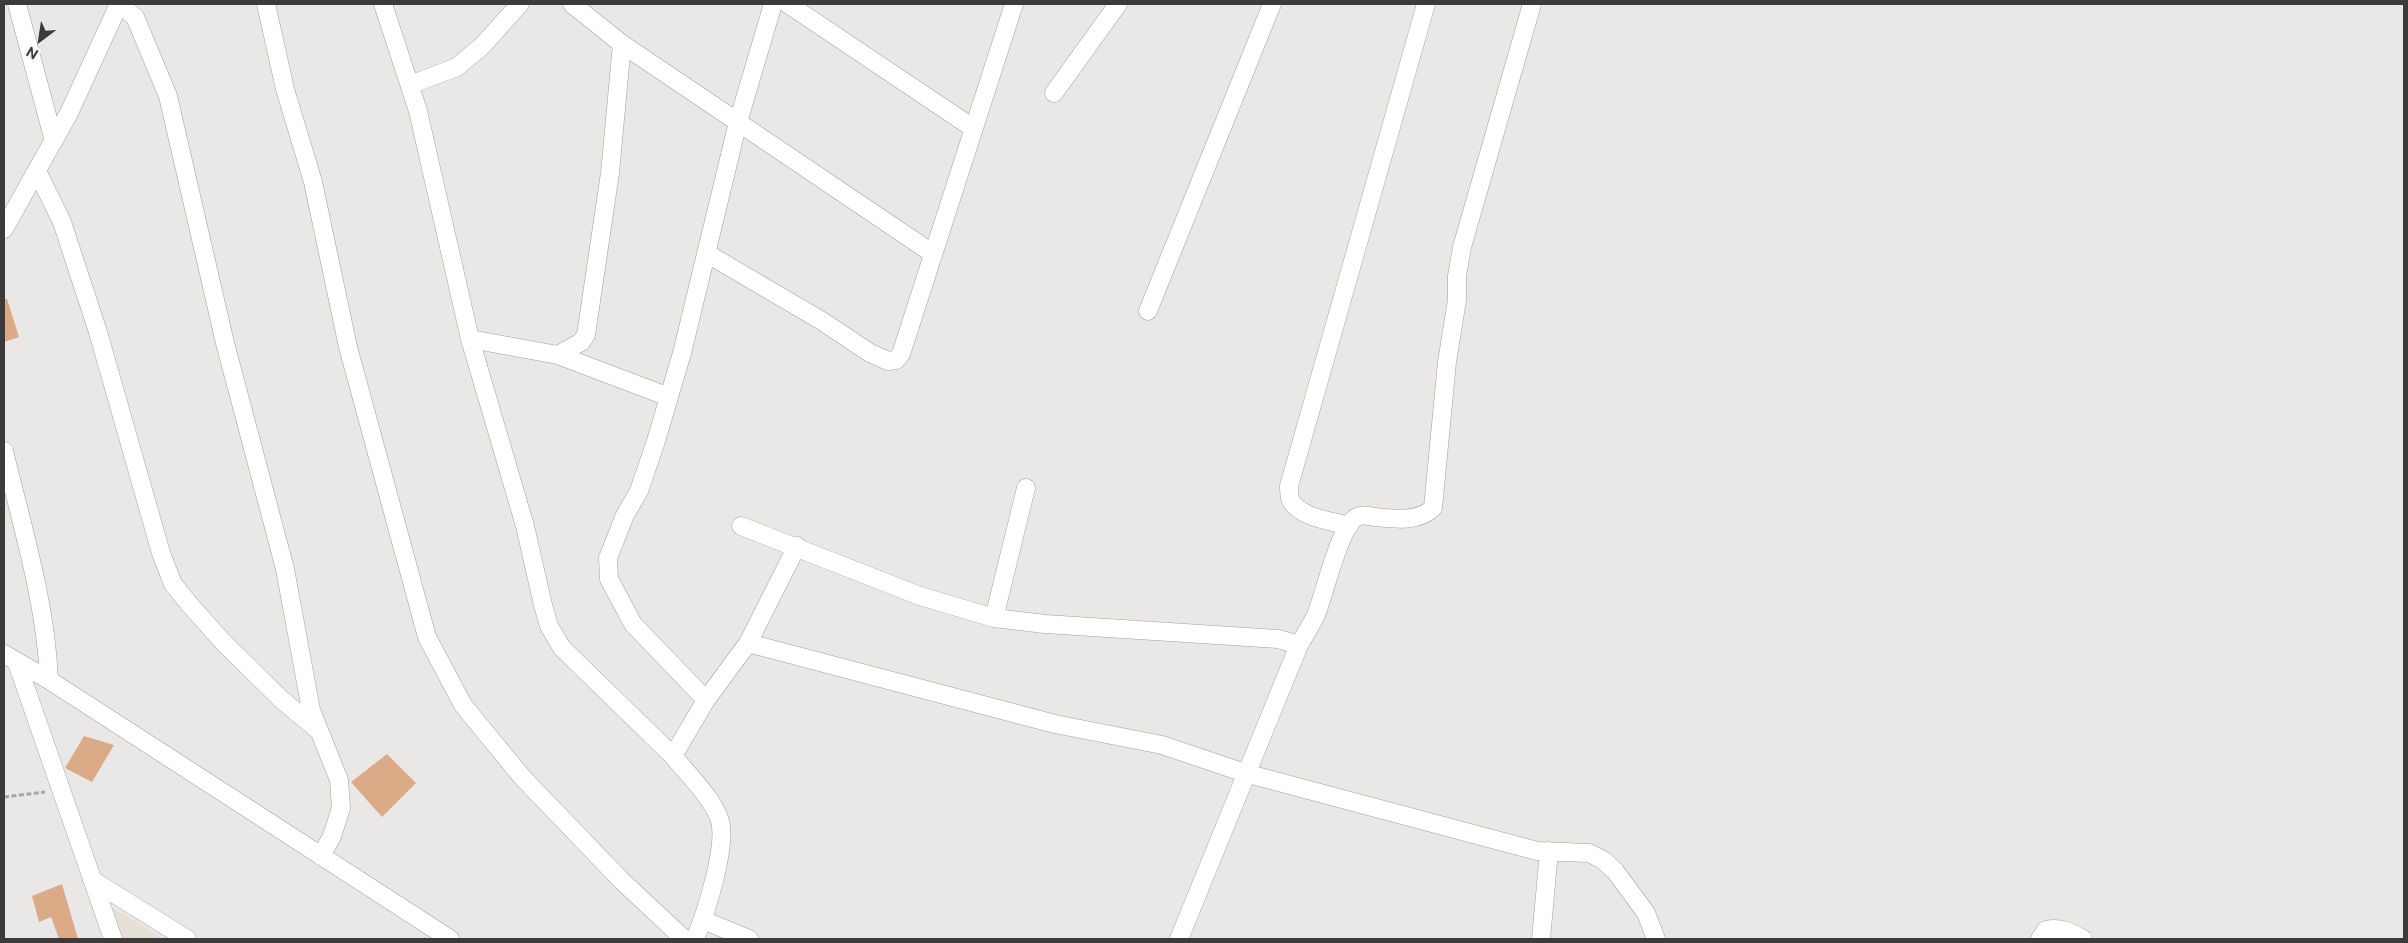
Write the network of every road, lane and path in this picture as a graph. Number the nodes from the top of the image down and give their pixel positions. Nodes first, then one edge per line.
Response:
1 (17, 4) edge
2 (119, 4) edge
3 (266, 4) edge
4 (383, 4) edge
5 (520, 4) edge
6 (572, 4) edge
7 (773, 4) edge
8 (788, 4) edge
9 (1118, 4) edge
10 (1272, 4) edge
11 (1426, 4) edge
12 (1532, 4) edge
13 (1010, 5) edge
14 (622, 44) junction
15 (410, 85) junction
16 (1054, 93) dead end
17 (738, 122) junction
18 (973, 128) junction
19 (54, 141) junction
20 (37, 171) junction
21 (4, 229) edge
22 (706, 253) junction
23 (932, 253) junction
24 (1148, 311) dead end
25 (470, 339) junction
26 (558, 355) junction
27 (669, 397) junction
28 (4, 451) edge
29 (1026, 488) dead end
30 (741, 526) dead end
31 (1348, 526) junction
32 (797, 546) junction
33 (994, 618) junction
34 (748, 642) junction
35 (1299, 645) junction
36 (11, 659) edge
37 (49, 680) junction
38 (706, 700) junction
39 (320, 732) junction
40 (673, 756) junction
41 (1245, 773) junction
42 (61, 790) junction
43 (4, 797) edge
44 (1549, 851) junction
45 (321, 856) junction
46 (92, 880) junction
47 (703, 920) junction
48 (113, 939) edge
49 (186, 939) edge
50 (450, 939) edge
51 (684, 939) edge
52 (695, 939) edge
53 (749, 939) edge
54 (1179, 939) edge
55 (1541, 939) edge
56 (1656, 939) edge
57 (2040, 939) edge
58 (2083, 939) edge

1 - 19 street
2 - 19 street
2 - 39 street
3 - 51 street
4 - 15 street
5 - 15 street
6 - 14 street
7 - 17 street
8 - 18 street
9 - 16 street
10 - 24 street
11 - 31 street
12 - 31 street
13 - 18 street
14 - 17 street
14 - 26 street
15 - 25 street
17 - 22 street
17 - 23 street
18 - 23 street
19 - 20 street
20 - 21 street
20 - 39 street
22 - 23 street
22 - 27 street
25 - 26 street
25 - 40 street
26 - 27 street
27 - 38 street
28 - 37 street
29 - 33 street
30 - 32 street
31 - 35 street
32 - 33 street
32 - 34 street
33 - 35 street
34 - 38 street
34 - 41 street
35 - 41 street
36 - 37 street
36 - 42 street
37 - 45 street
38 - 40 street
39 - 45 street
40 - 47 street
41 - 44 street
41 - 54 street
42 - 43 path
42 - 46 street
44 - 55 street
44 - 56 street
45 - 50 street
46 - 48 street
46 - 49 street
47 - 52 street
47 - 53 street
57 - 58 street

